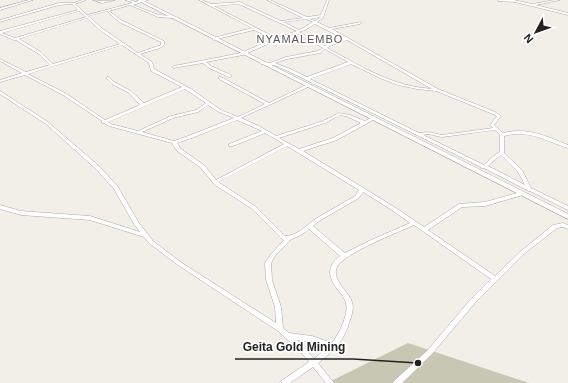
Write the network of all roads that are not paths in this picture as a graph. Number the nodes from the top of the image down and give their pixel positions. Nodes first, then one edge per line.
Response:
1 (32, 0) edge
2 (85, 0) edge
3 (94, 0) edge
4 (114, 0) edge
5 (126, 0) edge
6 (143, 0) edge
7 (200, 0) edge
8 (268, 0) edge
9 (328, 0) edge
10 (500, 0) edge
11 (559, 0) edge
12 (513, 1) edge
13 (73, 4) junction
14 (132, 4) junction
15 (212, 5) junction
16 (528, 5) junction
17 (0, 9) edge
18 (79, 10) junction
19 (108, 11) junction
20 (568, 14) edge
21 (323, 16) junction
22 (87, 17) junction
23 (172, 17) junction
24 (306, 19) junction
25 (0, 21) edge
26 (280, 22) junction
27 (316, 23) junction
28 (360, 23) dead end
29 (253, 29) junction
30 (329, 29) junction
31 (299, 31) junction
32 (0, 33) edge
33 (17, 38) junction
34 (276, 38) junction
35 (214, 39) junction
36 (347, 39) junction
37 (122, 44) junction
38 (326, 47) junction
39 (138, 54) junction
40 (242, 54) junction
41 (0, 60) edge
42 (204, 62) junction
43 (352, 62) junction
44 (261, 63) junction
45 (271, 63) junction
46 (52, 64) junction
47 (174, 67) dead end
48 (26, 74) junction
49 (230, 76) dead end
50 (108, 78) dead end
51 (220, 78) dead end
52 (306, 79) junction
53 (0, 80) edge
54 (307, 86) junction
55 (185, 87) junction
56 (437, 90) junction
57 (0, 92) edge
58 (208, 103) junction
59 (268, 104) junction
60 (143, 105) junction
61 (236, 119) junction
62 (372, 119) junction
63 (103, 122) junction
64 (365, 123) junction
65 (495, 129) junction
66 (265, 131) junction
67 (139, 132) junction
68 (418, 134) junction
69 (502, 135) junction
70 (277, 138) junction
71 (174, 142) junction
72 (287, 144) junction
73 (231, 145) dead end
74 (568, 147) edge
75 (299, 151) junction
76 (502, 152) junction
77 (483, 167) junction
78 (215, 182) junction
79 (362, 190) junction
80 (530, 190) junction
81 (521, 194) junction
82 (0, 207) edge
83 (568, 208) edge
84 (568, 217) edge
85 (414, 223) junction
86 (308, 226) junction
87 (568, 227) edge
88 (424, 230) junction
89 (145, 235) junction
90 (288, 239) junction
91 (344, 256) junction
92 (495, 279) junction
93 (280, 329) junction
94 (288, 336) junction
95 (333, 346) junction
96 (313, 362) junction
97 (284, 383) edge
98 (330, 383) edge
99 (397, 383) edge

1 - 17 street
2 - 13 street
3 - 4 street
5 - 14 street
6 - 14 street
6 - 23 street
7 - 15 street
8 - 24 street
9 - 21 street
10 - 12 street
11 - 16 street
12 - 16 street
13 - 18 street
13 - 25 street
14 - 19 street
14 - 23 street
15 - 26 street
15 - 29 street
16 - 20 street
18 - 22 street
18 - 32 street
19 - 22 street
19 - 39 street
21 - 24 street
21 - 27 street
22 - 33 street
22 - 37 street
23 - 35 street
24 - 26 street
24 - 27 street
26 - 31 street
27 - 30 street
27 - 31 street
28 - 30 street
29 - 34 street
29 - 35 street
30 - 36 street
31 - 34 street
31 - 38 street
32 - 33 street
33 - 46 street
34 - 40 street
35 - 40 street
36 - 38 street
36 - 56 street
37 - 39 street
37 - 46 street
38 - 43 street
38 - 45 street
39 - 55 street
40 - 42 street
40 - 44 street
41 - 48 street
42 - 47 street
42 - 49 street
43 - 52 street
43 - 56 street
44 - 45 street
44 - 54 street
45 - 52 street
46 - 48 street
48 - 53 street
48 - 63 street
50 - 60 street
51 - 59 street
52 - 68 street
54 - 59 street
54 - 62 street
55 - 58 street
55 - 60 street
56 - 65 street
57 - 89 street
58 - 61 street
58 - 67 street
59 - 61 street
60 - 63 street
61 - 66 street
61 - 71 street
62 - 64 street
62 - 81 street
63 - 67 street
64 - 70 street
64 - 75 street
65 - 68 street
65 - 69 street
66 - 70 street
66 - 73 street
67 - 71 street
68 - 77 street
69 - 74 street
69 - 76 street
70 - 72 street
71 - 78 street
72 - 75 street
72 - 78 street
75 - 79 street
76 - 77 street
76 - 80 street
77 - 80 street
78 - 90 street
79 - 85 street
79 - 86 street
80 - 83 street
81 - 84 street
81 - 88 street
82 - 89 street
85 - 88 street
85 - 91 street
86 - 90 street
86 - 91 street
87 - 92 street
88 - 92 street
89 - 93 street
90 - 93 street
91 - 95 street
92 - 99 street
93 - 94 street
94 - 95 street
94 - 96 street
95 - 96 street
96 - 97 street
96 - 98 street

